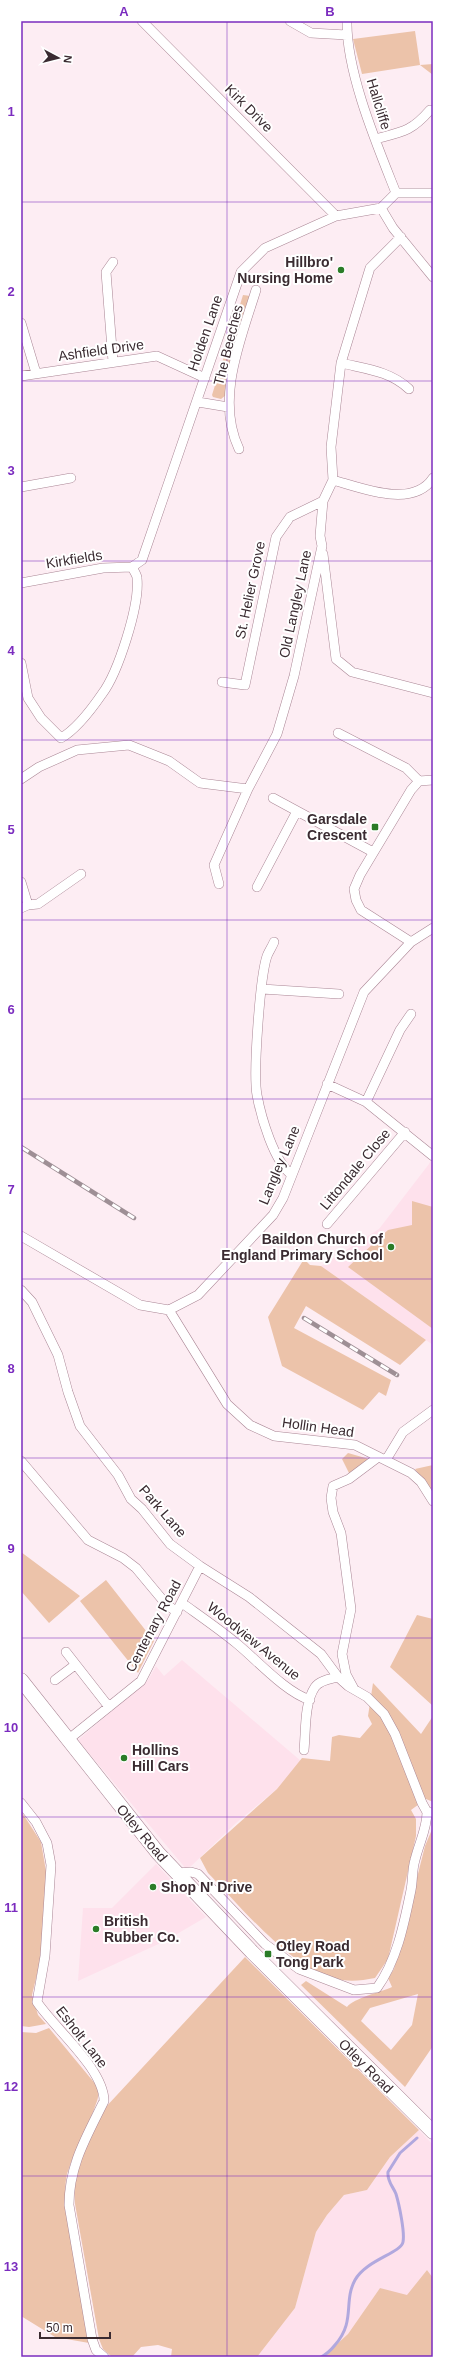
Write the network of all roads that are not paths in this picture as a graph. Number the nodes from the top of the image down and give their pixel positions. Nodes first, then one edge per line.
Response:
1 (142, 21) edge
2 (290, 21) edge
3 (346, 21) edge
4 (346, 35) junction
5 (430, 110) dead end
6 (375, 139) junction
7 (396, 193) junction
8 (433, 193) edge
9 (381, 208) junction
10 (336, 216) junction
11 (401, 238) junction
12 (113, 262) dead end
13 (433, 277) edge
14 (256, 290) dead end
15 (21, 323) edge
16 (113, 362) junction
17 (341, 364) junction
18 (36, 373) junction
19 (21, 376) edge
20 (205, 378) junction
21 (410, 389) dead end
22 (198, 402) junction
23 (228, 406) junction
24 (239, 449) dead end
25 (70, 478) dead end
26 (433, 478) edge
27 (333, 480) junction
28 (21, 487) edge
29 (430, 490) edge
30 (323, 502) junction
31 (322, 546) junction
32 (132, 568) junction
33 (21, 583) edge
34 (21, 663) edge
35 (222, 682) dead end
36 (433, 693) edge
37 (338, 733) dead end
38 (21, 779) edge
39 (433, 780) edge
40 (419, 781) junction
41 (248, 789) junction
42 (273, 798) dead end
43 (297, 811) junction
44 (373, 852) junction
45 (81, 874) dead end
46 (21, 882) edge
47 (219, 884) dead end
48 (257, 887) dead end
49 (25, 907) edge
50 (433, 928) edge
51 (274, 942) dead end
52 (412, 942) junction
53 (262, 989) junction
54 (339, 994) dead end
55 (411, 1014) dead end
56 (327, 1084) junction
57 (366, 1102) junction
58 (405, 1132) junction
59 (433, 1156) edge
60 (292, 1175) junction
61 (327, 1224) dead end
62 (21, 1236) edge
63 (21, 1290) edge
64 (169, 1310) junction
65 (433, 1410) edge
66 (382, 1459) junction
67 (21, 1461) edge
68 (433, 1501) edge
69 (200, 1566) junction
70 (182, 1602) junction
71 (177, 1612) junction
72 (66, 1652) dead end
73 (75, 1665) junction
74 (338, 1677) junction
75 (21, 1680) edge
76 (55, 1680) dead end
77 (355, 1690) junction
78 (310, 1700) junction
79 (109, 1707) junction
80 (69, 1739) junction
81 (304, 1750) dead end
82 (21, 1803) edge
83 (430, 1817) edge
84 (177, 1873) junction
85 (430, 2130) edge
86 (104, 2357) edge

1 - 10 street, Kirk Drive
2 - 4 street
3 - 4 street, Hallcliffe
4 - 6 street, Hallcliffe
5 - 6 street
6 - 7 street, Hallcliffe
7 - 8 street
7 - 9 street
9 - 10 street, Holden Lane
9 - 11 street
10 - 20 street, Holden Lane
11 - 13 street
11 - 17 street, Old Langley Lane
12 - 16 street
14 - 23 street, The Beeches
15 - 18 street
16 - 18 street, Ashfield Drive
16 - 20 street, Ashfield Drive
17 - 21 street
17 - 27 street, Old Langley Lane
18 - 19 street, Ashfield Drive
20 - 22 street, Holden Lane
22 - 23 street, The Beeches
22 - 32 street, Holden Lane
23 - 24 street, The Beeches
25 - 28 street
26 - 29 street
27 - 29 street
27 - 30 street, Old Langley Lane
30 - 31 street, Old Langley Lane
30 - 35 street, St. Helier Grove
31 - 36 street
31 - 41 street, Old Langley Lane
32 - 33 street, Kirkfields
32 - 34 street
37 - 40 street
38 - 41 street
39 - 40 street
40 - 44 street
41 - 47 street, Old Langley Lane
42 - 43 street
43 - 44 street
43 - 48 street
44 - 52 street
45 - 49 street
46 - 49 street
50 - 52 street, Langley Lane
51 - 53 street
52 - 56 street, Langley Lane
53 - 54 street
53 - 60 street
55 - 57 street
56 - 57 street
56 - 60 street, Langley Lane
57 - 58 street
58 - 59 street
58 - 61 street, Littondale Close
60 - 64 street, Langley Lane
62 - 64 street
63 - 69 street, Park Lane
64 - 66 street, Hollin Head
65 - 66 street
66 - 68 street, Hollin Head
66 - 77 street
67 - 71 street
69 - 70 street, Centenary Road
69 - 74 street, Park Lane
70 - 71 street, Centenary Road
70 - 78 street, Woodview Avenue
71 - 79 street, Centenary Road
72 - 73 street
73 - 76 street
73 - 79 street
74 - 77 street, Park Lane
74 - 78 street
75 - 80 main road, Otley Road
77 - 83 street, Park Lane
78 - 81 street
79 - 80 street, Centenary Road
80 - 84 main road, Otley Road
82 - 86 street, Esholt Lane
83 - 84 street
84 - 85 main road, Otley Road

